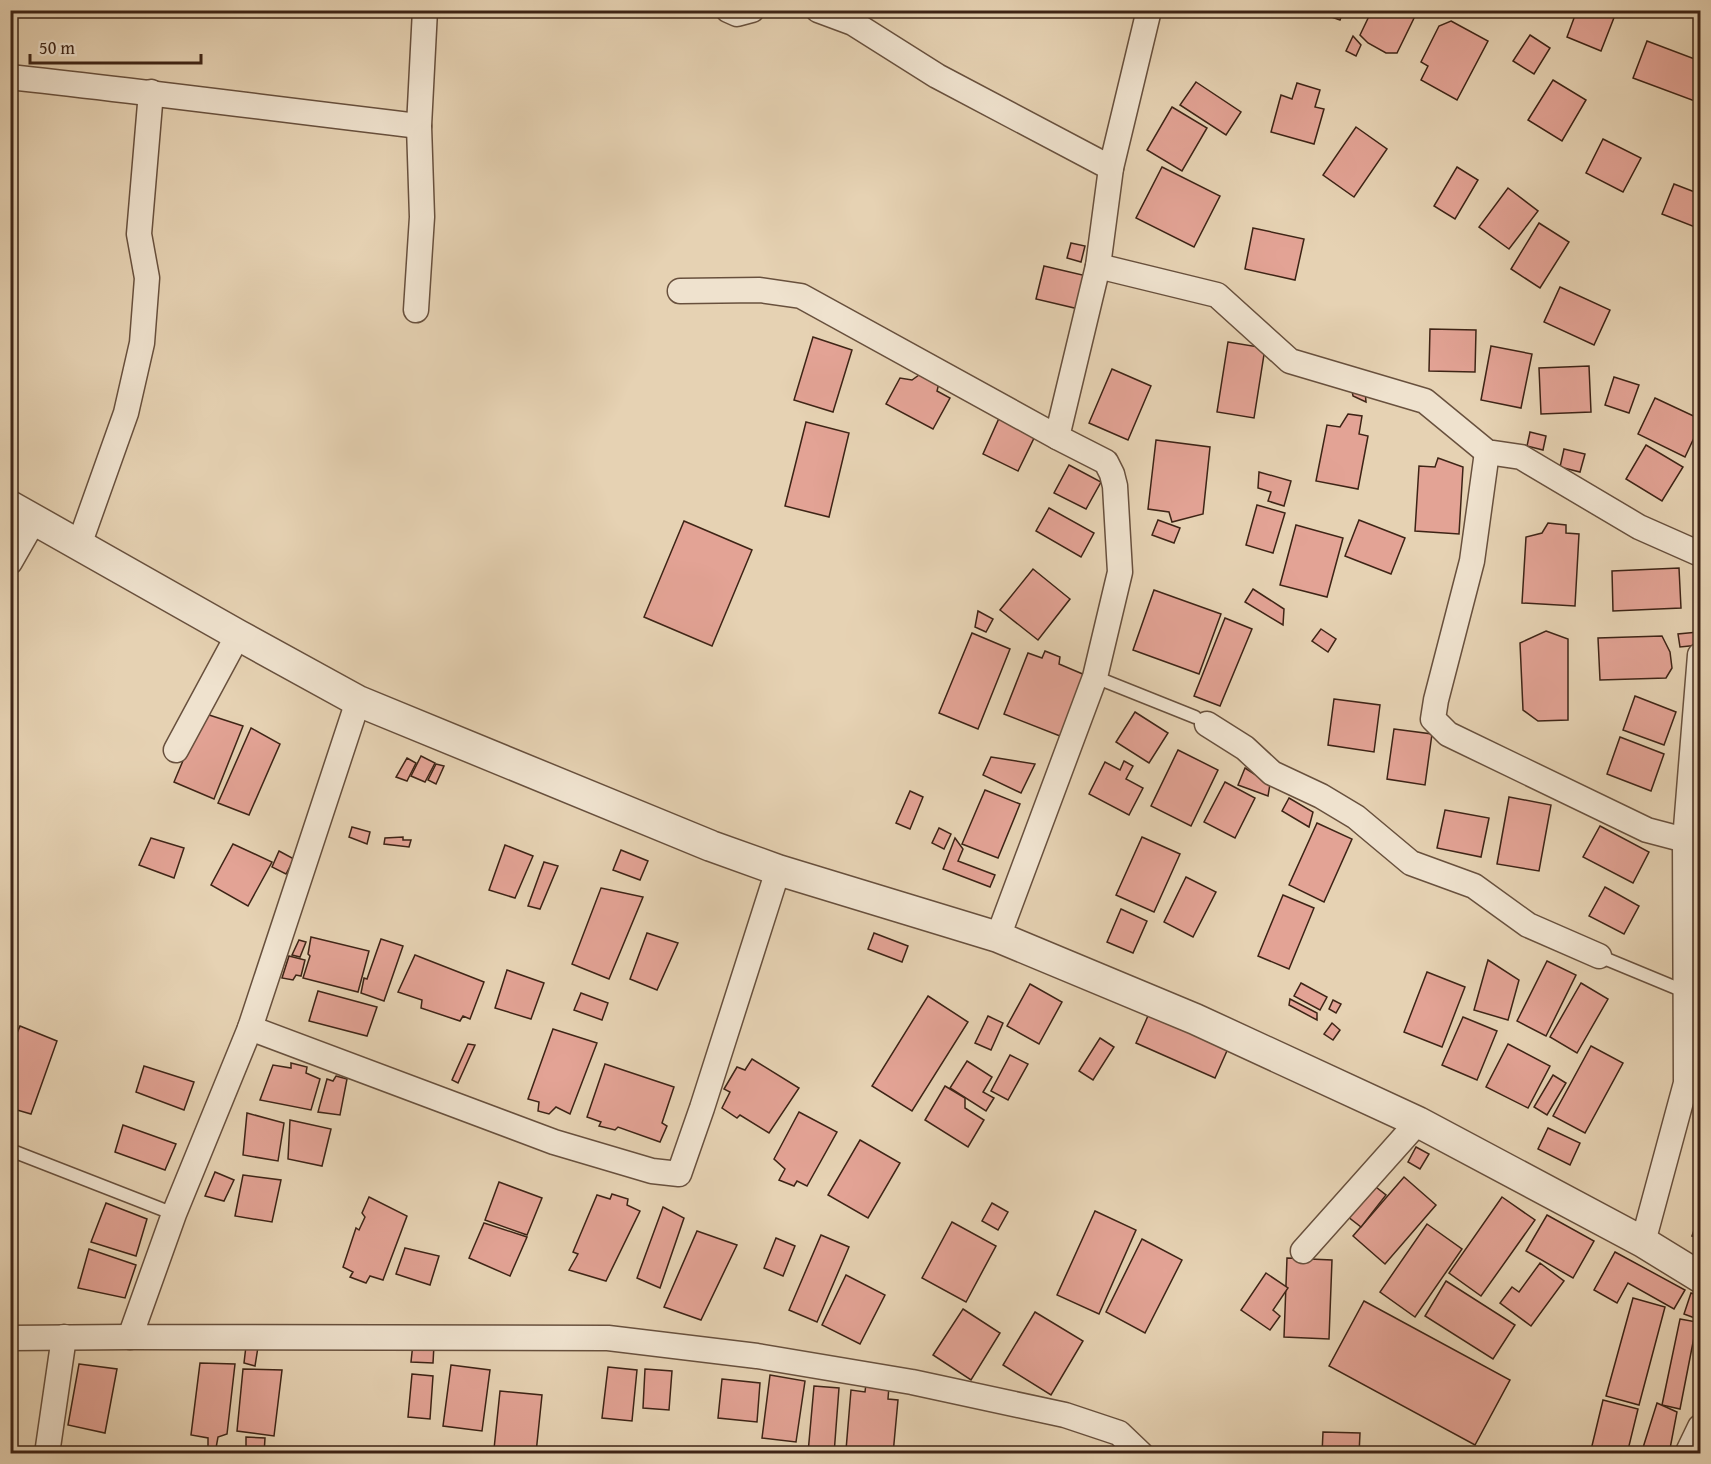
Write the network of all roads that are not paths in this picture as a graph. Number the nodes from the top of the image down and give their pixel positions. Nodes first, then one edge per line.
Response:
1 (425, 10) edge
2 (728, 10) edge
3 (752, 10) edge
4 (818, 10) edge
5 (1149, 10) edge
6 (10, 77) edge
7 (151, 92) junction
8 (419, 126) junction
9 (1111, 168) junction
10 (1098, 266) junction
11 (680, 291) dead end
12 (416, 310) dead end
13 (1057, 437) junction
14 (1487, 452) junction
15 (22, 513) edge
16 (79, 545) junction
17 (1701, 554) edge
18 (10, 562) edge
19 (238, 635) junction
20 (1701, 655) edge
21 (1095, 677) junction
22 (358, 700) junction
23 (1201, 721) joint
24 (176, 750) dead end
25 (1685, 840) junction
26 (778, 870) junction
27 (998, 937) junction
28 (1599, 956) joint
29 (1686, 992) junction
30 (250, 1028) junction
31 (1418, 1122) junction
32 (10, 1150) edge
33 (174, 1214) junction
34 (1643, 1242) junction
35 (1303, 1251) dead end
36 (1701, 1277) edge
37 (64, 1337) junction
38 (130, 1337) junction
39 (10, 1338) edge
40 (1701, 1427) edge
41 (47, 1454) edge
42 (1140, 1454) edge
43 (1688, 1454) edge

1 - 8 street
2 - 3 street
4 - 9 street
5 - 9 street
6 - 7 street
7 - 8 street
7 - 16 street
8 - 12 street
9 - 10 street
10 - 13 street
10 - 14 street
11 - 13 street
13 - 21 street
14 - 17 street
14 - 25 street
15 - 16 street
15 - 18 street
16 - 19 street
19 - 22 street
19 - 24 street
20 - 25 street
21 - 23 lane
21 - 27 street
22 - 26 street
22 - 30 street
23 - 28 street
25 - 29 street
26 - 27 street
26 - 30 street
27 - 31 street
28 - 29 lane
29 - 34 street
30 - 33 street
31 - 34 street
31 - 35 street
32 - 33 lane
33 - 38 street
34 - 36 street
37 - 38 street
37 - 39 street
37 - 41 street
38 - 42 street
40 - 43 street

